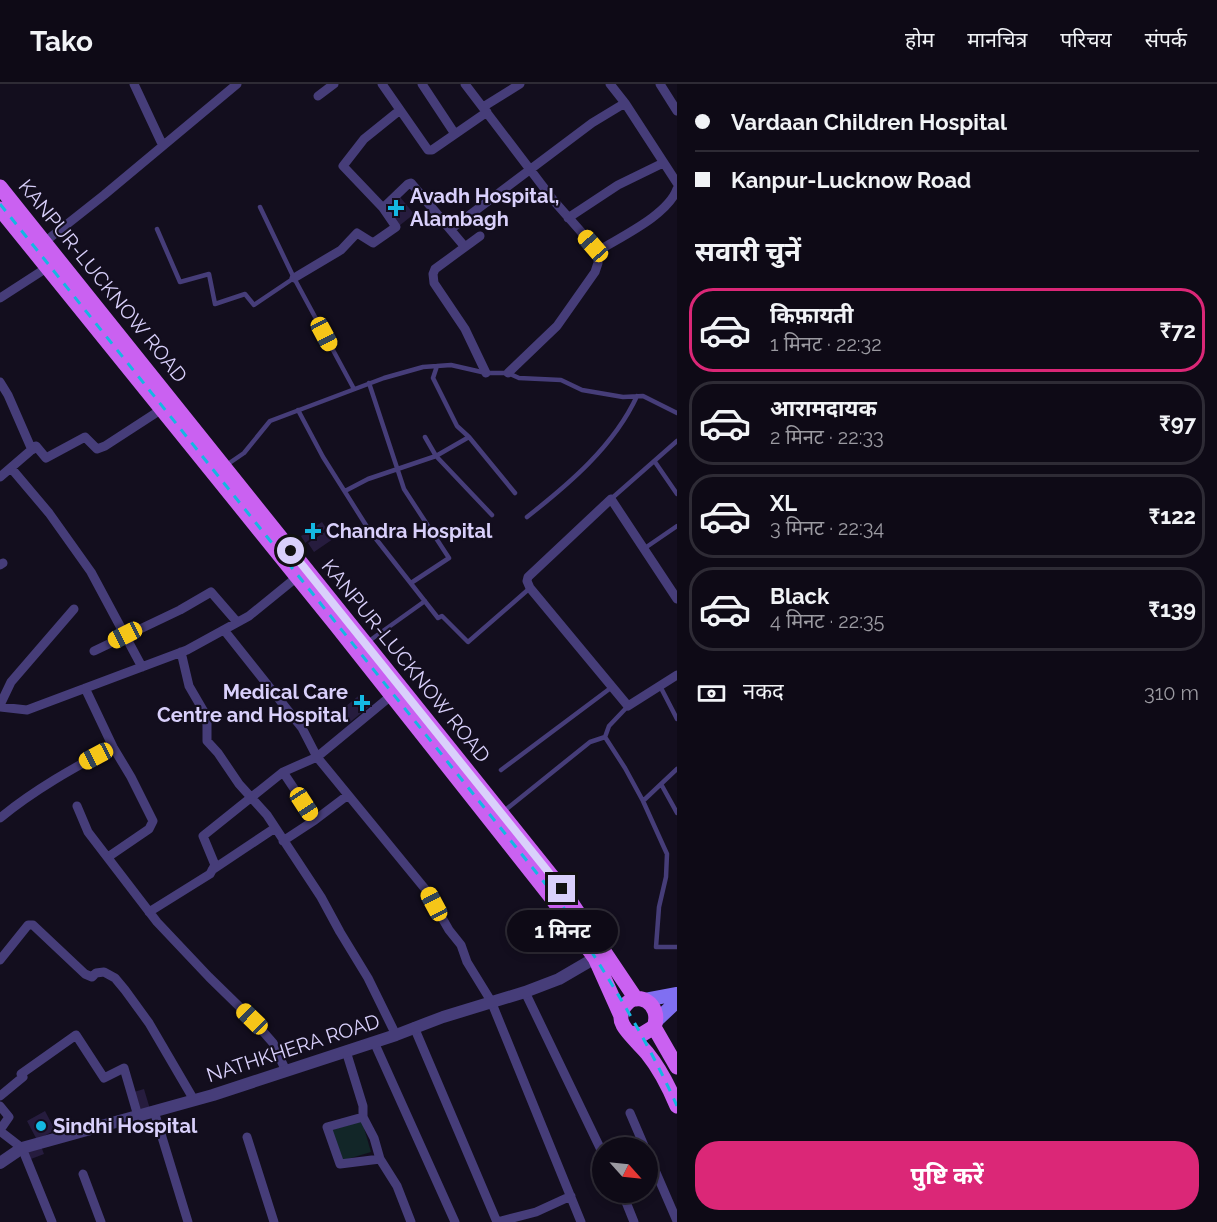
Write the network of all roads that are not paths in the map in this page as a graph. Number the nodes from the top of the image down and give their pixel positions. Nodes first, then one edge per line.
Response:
1 (134, 84) edge
2 (237, 84) edge
3 (334, 84) edge
4 (382, 84) edge
5 (422, 84) edge
6 (465, 84) edge
7 (520, 84) edge
8 (610, 84) edge
9 (660, 84) edge
10 (318, 96) dead end
11 (625, 104) junction
12 (676, 107) edge
13 (400, 110) junction
14 (485, 110) junction
15 (455, 134) junction
16 (163, 146) junction
17 (659, 165) dead end
18 (530, 170) junction
19 (677, 183) edge
20 (0, 187) edge
21 (677, 189) edge
22 (260, 207) dead end
23 (383, 208) junction
24 (0, 209) edge
25 (568, 218) junction
26 (5, 226) edge
27 (157, 229) dead end
28 (451, 229) junction
29 (480, 236) dead end
30 (39, 246) junction
31 (465, 247) junction
32 (598, 251) junction
33 (48, 267) junction
34 (294, 278) junction
35 (0, 298) edge
36 (437, 366) junction
37 (486, 373) junction
38 (508, 373) junction
39 (0, 382) edge
40 (369, 384) junction
41 (354, 389) junction
42 (637, 396) junction
43 (162, 409) junction
44 (298, 410) junction
45 (677, 413) edge
46 (425, 437) dead end
47 (469, 437) junction
48 (677, 441) edge
49 (32, 450) junction
50 (436, 456) junction
51 (655, 462) junction
52 (11, 468) junction
53 (398, 469) junction
54 (220, 470) junction
55 (0, 477) edge
56 (345, 491) junction
57 (515, 493) dead end
58 (677, 494) edge
59 (611, 499) junction
60 (492, 515) dead end
61 (527, 517) dead end
62 (677, 526) edge
63 (645, 549) junction
64 (297, 577) junction
65 (411, 583) junction
66 (530, 588) junction
67 (677, 599) edge
68 (425, 601) junction
69 (74, 609) dead end
70 (237, 622) junction
71 (224, 630) junction
72 (125, 635) junction
73 (365, 644) junction
74 (94, 651) dead end
75 (180, 652) junction
76 (142, 667) junction
77 (677, 675) edge
78 (613, 686) junction
79 (660, 686) junction
80 (85, 688) junction
81 (392, 695) junction
82 (0, 706) edge
83 (628, 706) junction
84 (675, 712) edge
85 (677, 719) edge
86 (605, 737) junction
87 (113, 747) junction
88 (317, 757) junction
89 (677, 769) edge
90 (501, 770) dead end
91 (284, 772) junction
92 (464, 777) junction
93 (661, 784) junction
94 (348, 795) junction
95 (251, 797) junction
96 (643, 801) junction
97 (77, 806) dead end
98 (501, 813) junction
99 (677, 813) edge
100 (0, 818) edge
101 (315, 820) junction
102 (275, 828) junction
103 (283, 841) junction
104 (108, 857) junction
105 (212, 870) junction
106 (150, 912) junction
107 (677, 947) edge
108 (595, 958) junction
109 (0, 960) edge
110 (525, 992) junction
111 (677, 994) edge
112 (641, 1000) junction
113 (677, 1000) edge
114 (491, 1001) junction
115 (621, 1016) junction
116 (655, 1024) junction
117 (414, 1027) junction
118 (630, 1033) junction
119 (396, 1035) junction
120 (374, 1042) junction
121 (346, 1051) junction
122 (677, 1067) edge
123 (286, 1071) junction
124 (0, 1096) edge
125 (194, 1100) junction
126 (0, 1106) edge
127 (677, 1106) edge
128 (154, 1111) junction
129 (630, 1113) dead end
130 (138, 1116) junction
131 (363, 1117) junction
132 (0, 1131) edge
133 (247, 1137) dead end
134 (595, 1137) edge
135 (640, 1137) edge
136 (22, 1148) junction
137 (380, 1159) junction
138 (0, 1163) edge
139 (83, 1174) dead end
140 (658, 1177) edge
141 (571, 1196) junction
142 (626, 1203) edge
143 (677, 1221) edge
144 (51, 1222) edge
145 (101, 1222) edge
146 (188, 1222) edge
147 (274, 1222) edge
148 (411, 1222) edge
149 (455, 1222) edge
150 (581, 1222) edge
151 (634, 1222) edge

1 - 16 street
2 - 16 street
3 - 10 street
4 - 13 street
5 - 15 street
6 - 14 street
7 - 14 street
8 - 11 street
9 - 12 street
11 - 18 street
11 - 19 street
13 - 15 street
13 - 23 street
14 - 15 street
14 - 18 street
16 - 30 street
17 - 25 street
18 - 25 street
18 - 28 street
20 - 30 main road, KANPUR-LUCKNOW ROAD
21 - 32 street
22 - 34 lane
23 - 28 street
23 - 34 street
24 - 26 main road, KANPUR-LUCKNOW ROAD
25 - 32 street
26 - 30 main road, KANPUR-LUCKNOW ROAD
27 - 34 lane
28 - 31 street
29 - 31 street
30 - 33 main road, KANPUR-LUCKNOW ROAD
30 - 54 main road, KANPUR-LUCKNOW ROAD
31 - 37 street
32 - 38 street
33 - 35 street
33 - 43 main road, KANPUR-LUCKNOW ROAD
34 - 41 lane
36 - 37 lane
36 - 40 lane
36 - 47 lane
37 - 38 lane
38 - 42 lane
39 - 49 street
40 - 41 lane
40 - 53 lane
41 - 44 lane
42 - 45 lane
42 - 61 lane
43 - 49 street
43 - 54 main road, KANPUR-LUCKNOW ROAD
44 - 54 lane
44 - 56 lane
46 - 50 lane
47 - 50 lane
47 - 57 lane
48 - 51 lane
49 - 52 street
50 - 53 lane
50 - 60 lane
51 - 58 lane
51 - 59 lane
52 - 55 street
52 - 72 street
53 - 56 lane
53 - 65 lane
54 - 64 main road, KANPUR-LUCKNOW ROAD
54 - 73 main road, KANPUR-LUCKNOW ROAD
56 - 65 lane
59 - 63 street
59 - 66 street
62 - 63 lane
63 - 67 street
64 - 70 street
64 - 81 main road, KANPUR-LUCKNOW ROAD
65 - 68 lane
66 - 68 lane
66 - 78 street
68 - 73 lane
69 - 82 street
70 - 71 street
70 - 72 street
71 - 75 street
71 - 88 street
72 - 74 street
72 - 76 street
73 - 92 main road, KANPUR-LUCKNOW ROAD
75 - 76 street
75 - 95 street
76 - 80 street
77 - 79 street
78 - 83 street
78 - 90 lane
79 - 83 street
79 - 84 lane
80 - 82 street
80 - 87 street
81 - 88 street
81 - 92 main road, KANPUR-LUCKNOW ROAD
83 - 86 lane
84 - 85 lane
86 - 96 lane
86 - 98 lane
87 - 100 street
87 - 104 street
88 - 91 street
88 - 94 street
89 - 93 lane
91 - 95 street
91 - 101 street
92 - 98 main road, KANPUR-LUCKNOW ROAD
92 - 108 main road, KANPUR-LUCKNOW ROAD
93 - 96 lane
93 - 99 lane
94 - 101 street
94 - 114 street
95 - 102 street
95 - 105 street
96 - 107 lane
97 - 104 street
98 - 112 main road, KANPUR-LUCKNOW ROAD
101 - 103 street
102 - 103 street
102 - 105 street
103 - 119 street
104 - 106 street
105 - 106 street
106 - 123 street
108 - 110 street, NATHKHERA ROAD
108 - 115 main road, KANPUR-LUCKNOW ROAD
109 - 125 street
110 - 114 street, NATHKHERA ROAD
110 - 134 street
111 - 112 main road
112 - 115 main road
112 - 116 main road
113 - 116 main road
114 - 117 street, NATHKHERA ROAD
114 - 141 street
115 - 118 main road
116 - 118 main road
116 - 122 main road
117 - 119 street, NATHKHERA ROAD
117 - 141 street
118 - 127 main road
119 - 120 street, NATHKHERA ROAD
120 - 121 street, NATHKHERA ROAD
120 - 149 street
121 - 123 street, NATHKHERA ROAD
121 - 131 street
123 - 125 street, NATHKHERA ROAD
124 - 130 street
125 - 128 street, NATHKHERA ROAD
126 - 132 street
128 - 130 street, NATHKHERA ROAD
128 - 146 street
129 - 135 street
130 - 136 street, NATHKHERA ROAD
131 - 137 street
131 - 137 street
132 - 136 street
133 - 147 street
136 - 138 street, NATHKHERA ROAD
136 - 144 street
137 - 148 street
139 - 145 street
140 - 143 street
141 - 150 street
142 - 151 street

